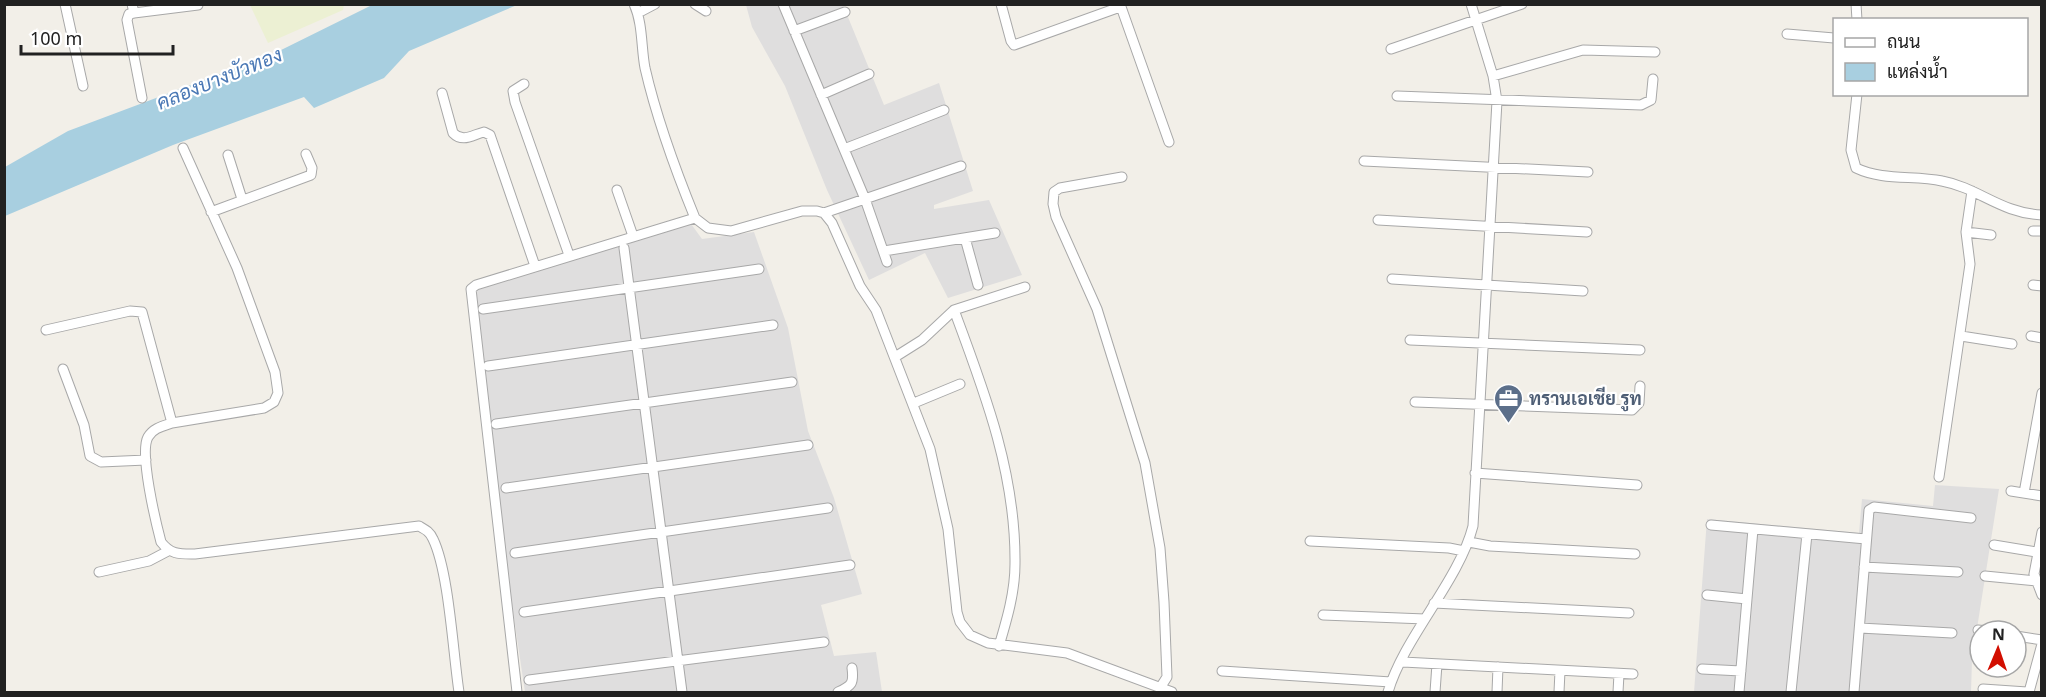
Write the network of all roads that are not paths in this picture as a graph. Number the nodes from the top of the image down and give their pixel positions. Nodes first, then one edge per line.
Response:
1 (65, 4) edge
2 (655, 4) edge
3 (695, 4) edge
4 (783, 4) edge
5 (1000, 4) edge
6 (1471, 4) edge
7 (1522, 4) edge
8 (198, 5) edge
9 (1120, 6) edge
10 (133, 9) edge
11 (636, 9) edge
12 (706, 11) dead end
13 (845, 12) dead end
14 (1477, 20) junction
15 (794, 32) junction
16 (1787, 34) dead end
17 (1833, 38) edge
18 (1391, 49) dead end
19 (1655, 52) dead end
20 (868, 74) dead end
21 (1493, 76) junction
22 (1653, 79) dead end
23 (524, 84) dead end
24 (83, 86) dead end
25 (442, 93) dead end
26 (821, 95) junction
27 (1397, 96) dead end
28 (1857, 96) edge
29 (142, 98) dead end
30 (1497, 101) junction
31 (944, 110) dead end
32 (1169, 142) dead end
33 (183, 148) dead end
34 (844, 149) junction
35 (306, 153) dead end
36 (228, 155) dead end
37 (1364, 161) dead end
38 (961, 166) dead end
39 (1494, 167) junction
40 (1588, 172) dead end
41 (1122, 177) dead end
42 (617, 190) dead end
43 (1972, 191) junction
44 (242, 199) junction
45 (865, 199) junction
46 (211, 212) junction
47 (824, 213) junction
48 (2042, 215) edge
49 (695, 218) junction
50 (1378, 220) dead end
51 (1491, 227) junction
52 (1587, 232) dead end
53 (1966, 232) junction
54 (995, 234) dead end
55 (1991, 235) dead end
56 (633, 236) junction
57 (965, 238) junction
58 (624, 248) dead end
59 (884, 251) junction
60 (569, 255) junction
61 (887, 262) dead end
62 (535, 266) junction
63 (759, 269) dead end
64 (1392, 279) dead end
65 (978, 285) dead end
66 (1487, 285) junction
67 (1026, 287) dead end
68 (630, 288) junction
69 (1583, 291) dead end
70 (483, 309) dead end
71 (954, 310) junction
72 (773, 325) dead end
73 (46, 330) dead end
74 (1961, 336) junction
75 (2031, 336) dead end
76 (2042, 338) edge
77 (1410, 340) dead end
78 (1484, 343) junction
79 (2012, 344) dead end
80 (637, 345) junction
81 (1640, 350) dead end
82 (895, 357) junction
83 (488, 366) dead end
84 (63, 369) dead end
85 (792, 382) dead end
86 (960, 384) dead end
87 (1640, 386) dead end
88 (2042, 393) edge
89 (1414, 402) dead end
90 (645, 403) junction
91 (914, 404) junction
92 (1480, 405) junction
93 (172, 423) junction
94 (496, 424) dead end
95 (808, 445) dead end
96 (146, 460) junction
97 (654, 467) junction
98 (1475, 473) junction
99 (1939, 477) dead end
100 (1636, 485) dead end
101 (506, 488) dead end
102 (2011, 491) dead end
103 (2024, 493) junction
104 (2042, 496) edge
105 (828, 508) dead end
106 (1971, 518) dead end
107 (1712, 525) dead end
108 (1753, 529) junction
109 (662, 532) junction
110 (2042, 532) edge
111 (1807, 534) junction
112 (1866, 539) junction
113 (1310, 541) dead end
114 (1469, 542) junction
115 (1994, 545) dead end
116 (168, 551) junction
117 (1464, 551) junction
118 (515, 553) dead end
119 (2040, 553) edge
120 (1635, 554) dead end
121 (850, 565) dead end
122 (1864, 567) junction
123 (99, 572) dead end
124 (1958, 572) dead end
125 (1985, 576) dead end
126 (2036, 581) junction
127 (669, 591) junction
128 (1707, 595) dead end
129 (2042, 595) edge
130 (1747, 599) junction
131 (1434, 603) junction
132 (524, 612) dead end
133 (1629, 613) dead end
134 (1323, 615) dead end
135 (1425, 619) junction
136 (1860, 628) junction
137 (1952, 633) dead end
138 (824, 642) dead end
139 (2042, 642) edge
140 (999, 645) junction
141 (677, 661) junction
142 (1402, 662) junction
143 (1437, 664) junction
144 (1498, 667) junction
145 (852, 668) dead end
146 (1702, 669) dead end
147 (1222, 671) dead end
148 (1560, 671) junction
149 (1741, 671) junction
150 (1619, 674) junction
151 (1633, 675) dead end
152 (529, 680) dead end
153 (1391, 682) junction
154 (1160, 688) junction
155 (1983, 689) dead end
156 (459, 693) edge
157 (517, 693) edge
158 (682, 693) edge
159 (838, 693) edge
160 (1172, 693) edge
161 (1388, 693) edge
162 (1435, 693) edge
163 (1497, 693) edge
164 (1559, 693) edge
165 (1618, 693) edge
166 (1739, 693) edge
167 (1791, 693) edge
168 (1854, 693) edge
169 (2028, 693) edge

1 - 24 street
2 - 11 street
3 - 12 street
4 - 15 street
5 - 9 street
6 - 14 street
7 - 14 street
8 - 10 street
9 - 32 street
10 - 29 street
11 - 49 street
13 - 15 street
14 - 18 street
14 - 21 street
15 - 26 street
16 - 17 street
19 - 21 street
20 - 26 street
21 - 30 street
22 - 30 street
23 - 60 street
25 - 62 street
26 - 34 street
27 - 30 street
28 - 43 street
30 - 39 street
31 - 34 street
33 - 46 street
34 - 45 street
35 - 44 street
36 - 44 street
37 - 39 street
38 - 45 street
39 - 40 street
39 - 51 street
41 - 154 street
42 - 56 street
43 - 48 street
43 - 53 street
44 - 46 street
45 - 47 street
45 - 59 street
46 - 93 street
47 - 49 street
47 - 82 street
49 - 56 street
50 - 51 street
51 - 52 street
51 - 66 street
53 - 55 street
53 - 74 street
54 - 57 street
56 - 60 street
57 - 59 street
57 - 65 street
58 - 68 street
59 - 61 street
60 - 62 street
62 - 157 street
63 - 68 street
64 - 66 street
66 - 69 street
66 - 78 street
67 - 71 street
68 - 70 street
68 - 80 street
71 - 82 street
71 - 140 street
72 - 80 street
73 - 93 street
74 - 79 street
74 - 99 street
75 - 76 street
77 - 78 street
78 - 81 street
78 - 92 street
80 - 83 street
80 - 90 street
82 - 91 street
84 - 96 street
85 - 90 street
86 - 91 street
87 - 92 street
88 - 103 street
89 - 92 street
90 - 94 street
90 - 97 street
91 - 140 street
92 - 98 street
93 - 96 street
95 - 97 street
96 - 116 street
97 - 101 street
97 - 109 street
98 - 100 street
98 - 114 street
102 - 103 street
103 - 104 street
105 - 109 street
106 - 112 street
107 - 108 street
108 - 111 street
108 - 130 street
109 - 118 street
109 - 127 street
110 - 119 street
111 - 112 street
111 - 167 street
112 - 122 street
113 - 117 street
114 - 117 street
114 - 120 street
115 - 119 street
116 - 123 street
116 - 156 street
117 - 131 street
119 - 126 street
121 - 127 street
122 - 124 street
122 - 136 street
125 - 126 street
126 - 129 street
127 - 132 street
127 - 141 street
128 - 130 street
130 - 149 street
131 - 133 street
131 - 135 street
134 - 135 street
135 - 142 street
136 - 137 street
136 - 168 street
138 - 141 street
139 - 169 street
140 - 154 street
141 - 152 street
141 - 158 street
142 - 143 street
142 - 153 street
143 - 144 street
143 - 162 street
144 - 148 street
144 - 163 street
145 - 159 street
146 - 149 street
147 - 153 street
148 - 150 street
148 - 164 street
149 - 166 street
150 - 151 street
150 - 165 street
153 - 161 street
154 - 160 street
155 - 169 street

